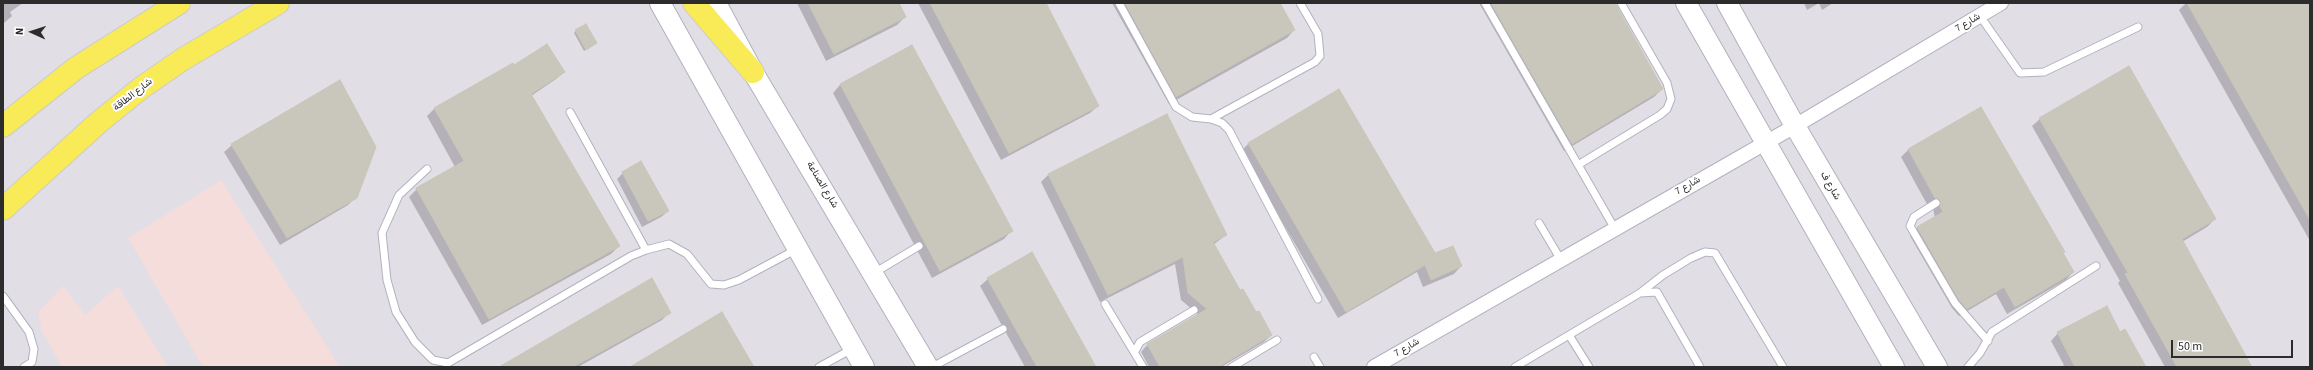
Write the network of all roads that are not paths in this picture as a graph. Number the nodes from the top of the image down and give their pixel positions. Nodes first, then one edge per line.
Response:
1 (179, 3) edge
2 (278, 3) edge
3 (660, 3) edge
4 (694, 3) edge
5 (716, 3) edge
6 (1119, 3) edge
7 (1300, 3) edge
8 (1485, 3) edge
9 (1621, 3) edge
10 (1686, 3) edge
11 (1727, 3) edge
12 (2001, 3) edge
13 (1980, 16) junction
14 (2138, 27) dead end
15 (753, 72) junction
16 (570, 112) dead end
17 (1211, 119) junction
18 (3, 126) edge
19 (1795, 126) junction
20 (1765, 142) junction
21 (1578, 165) junction
22 (427, 169) dead end
23 (1936, 203) dead end
24 (3, 209) edge
25 (1539, 223) dead end
26 (1615, 229) junction
27 (919, 246) dead end
28 (797, 249) junction
29 (646, 250) junction
30 (1561, 260) junction
31 (2096, 266) dead end
32 (873, 273) junction
33 (1640, 293) junction
34 (3, 296) edge
35 (1318, 299) dead end
36 (1105, 304) dead end
37 (1194, 310) dead end
38 (1003, 330) dead end
39 (1570, 335) junction
40 (1277, 340) dead end
41 (1988, 341) junction
42 (854, 348) junction
43 (1135, 351) junction
44 (1314, 357) dead end
45 (24, 367) edge
46 (819, 367) edge
47 (864, 367) edge
48 (928, 367) edge
49 (932, 367) edge
50 (1143, 367) edge
51 (1232, 367) edge
52 (1320, 367) edge
53 (1374, 367) edge
54 (1515, 367) edge
55 (1588, 367) edge
56 (1700, 367) edge
57 (1783, 367) edge
58 (1894, 367) edge
59 (1937, 367) edge
60 (1968, 367) edge

1 - 18 main road
2 - 24 main road, شارع الطاقة
3 - 28 street
4 - 15 main road
5 - 15 street, شارع الصناعة
6 - 17 lane
7 - 17 lane
8 - 21 lane
9 - 21 lane
10 - 20 street
11 - 19 street, شارع ف
12 - 13 street, شارع 7
13 - 14 lane
13 - 19 street, شارع 7
15 - 32 street, شارع الصناعة
16 - 29 lane
17 - 35 lane
19 - 20 street, شارع 7
19 - 59 street, شارع ف
20 - 26 street, شارع 7
20 - 58 street
21 - 26 lane
22 - 29 lane
23 - 41 lane
25 - 30 lane
26 - 30 street, شارع 7
27 - 32 lane
28 - 29 lane
28 - 42 street
30 - 53 street, شارع 7
31 - 41 lane
32 - 48 street, شارع الصناعة
33 - 39 lane
33 - 56 lane
33 - 57 lane
34 - 45 lane
36 - 43 lane
37 - 43 lane
38 - 49 lane
39 - 54 lane
39 - 55 lane
40 - 51 lane
41 - 60 lane
42 - 46 lane
42 - 47 street
43 - 50 lane
44 - 52 lane

